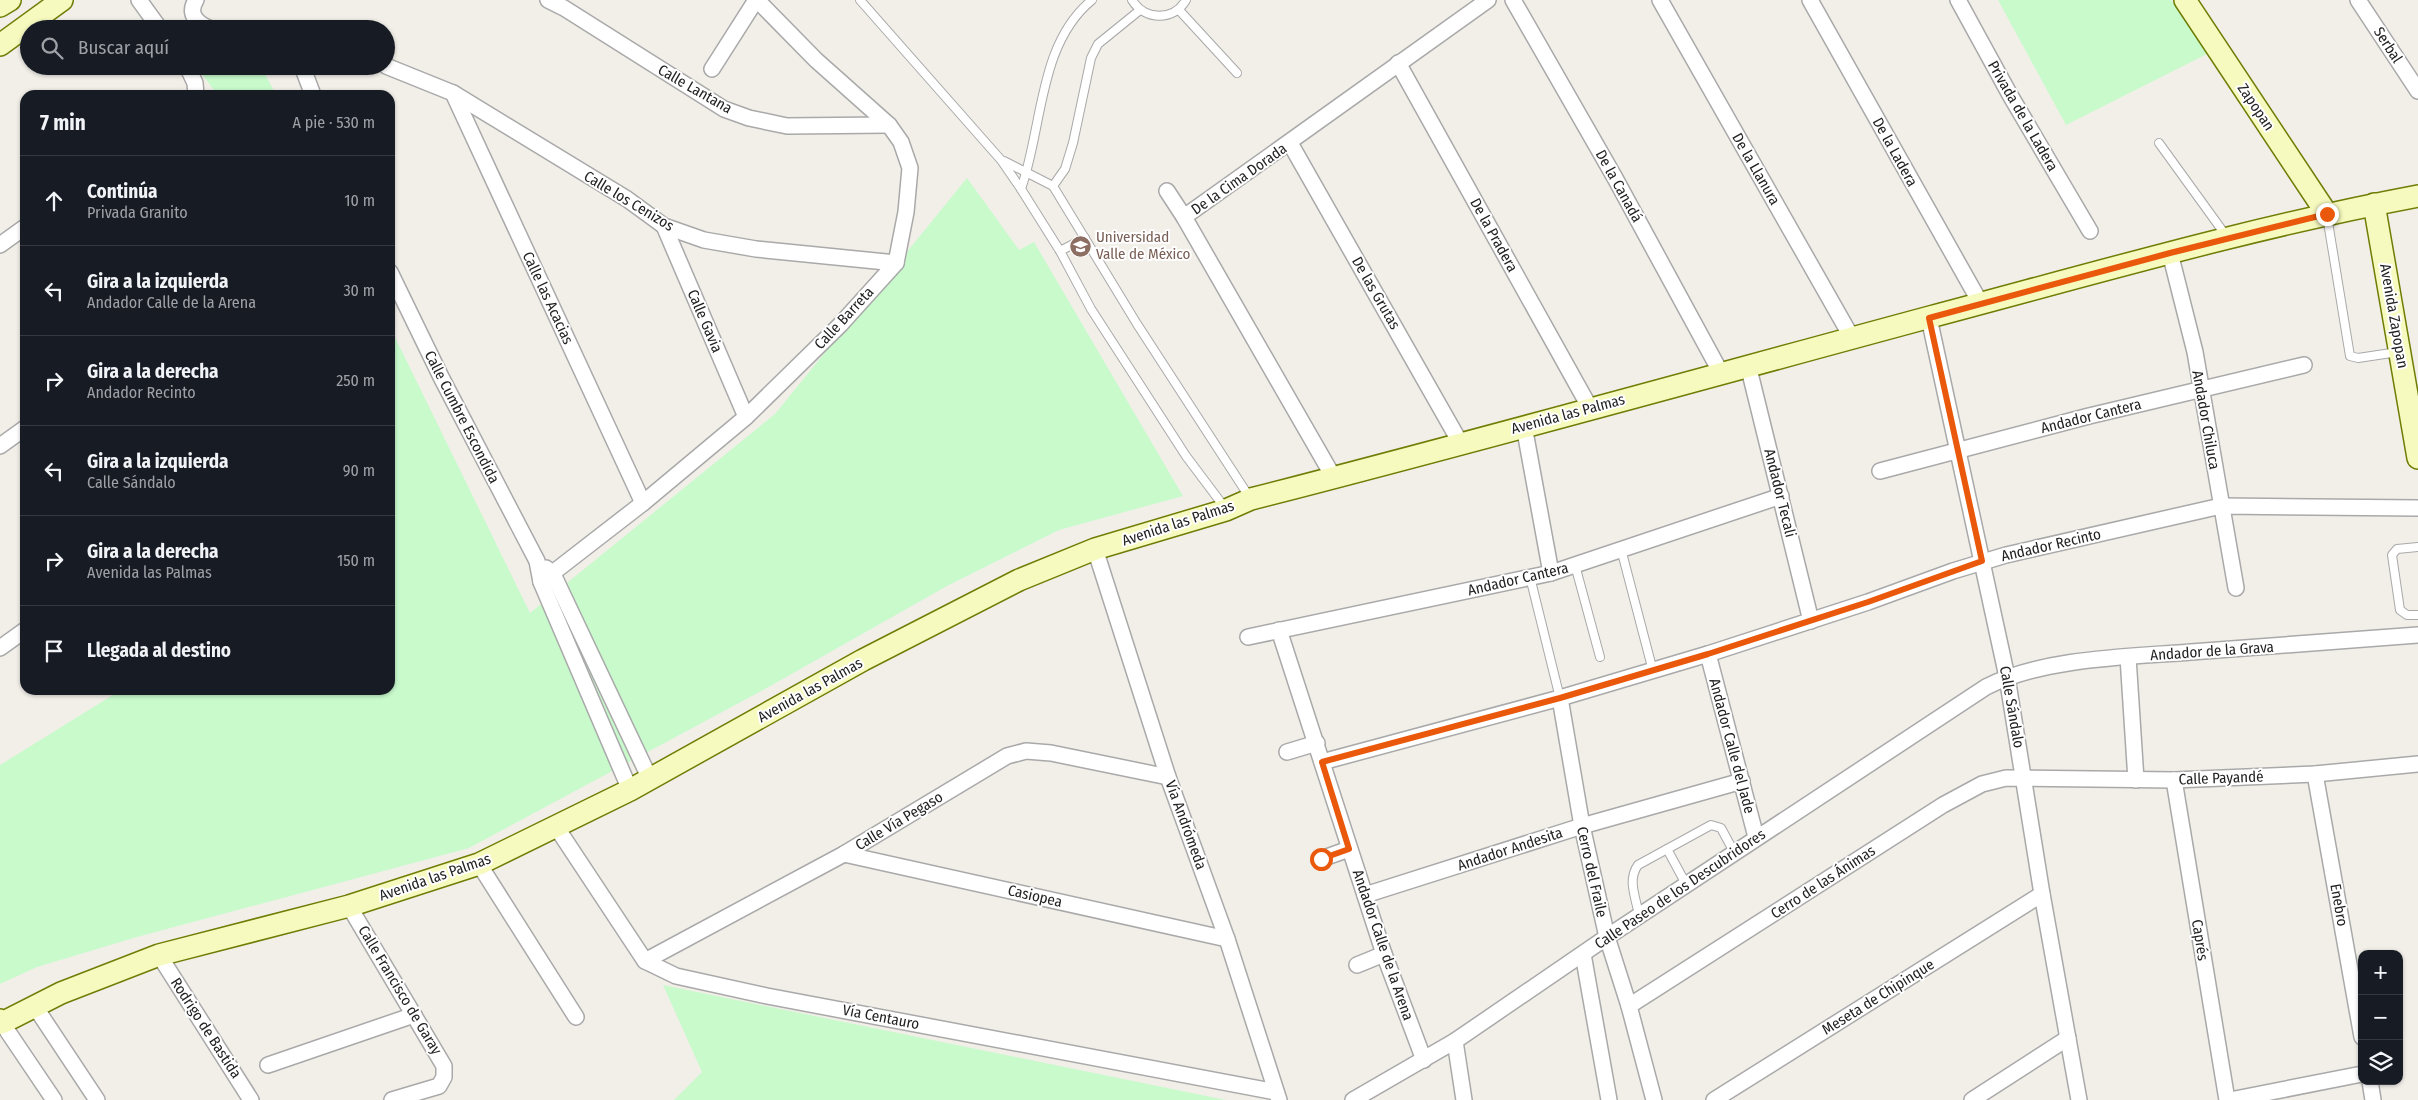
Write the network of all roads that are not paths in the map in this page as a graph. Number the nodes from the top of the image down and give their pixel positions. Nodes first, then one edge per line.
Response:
1 (62, 0) edge
2 (139, 0) edge
3 (196, 0) edge
4 (548, 0) edge
5 (756, 0) edge
6 (860, 0) edge
7 (1092, 0) edge
8 (1132, 0) edge
9 (1186, 0) edge
10 (1488, 0) edge
11 (1513, 0) edge
12 (1660, 0) edge
13 (1810, 0) edge
14 (1958, 0) edge
15 (2358, 0) edge
16 (2190, 1) edge
17 (1140, 10) junction
18 (1179, 10) junction
19 (34, 20) edge
20 (153, 20) edge
21 (196, 20) edge
22 (20, 30) edge
23 (0, 44) edge
24 (1398, 63) junction
25 (712, 69) dead end
26 (395, 70) edge
27 (1237, 73) dead end
28 (192, 75) edge
29 (305, 75) edge
30 (196, 90) edge
31 (311, 90) edge
32 (2418, 91) edge
33 (452, 94) junction
34 (889, 125) junction
35 (1290, 143) junction
36 (2159, 143) dead end
37 (1001, 160) junction
38 (1027, 173) junction
39 (1053, 186) junction
40 (1022, 188) junction
41 (1166, 191) dead end
42 (2418, 196) edge
43 (2374, 204) junction
44 (2327, 214) junction
45 (1184, 218) junction
46 (664, 226) junction
47 (20, 231) edge
48 (2090, 231) dead end
49 (1085, 238) junction
50 (2228, 238) junction
51 (0, 245) edge
52 (1060, 252) junction
53 (2170, 253) junction
54 (896, 263) junction
55 (395, 282) edge
56 (1981, 304) junction
57 (1929, 318) junction
58 (1852, 338) junction
59 (2400, 352) junction
60 (1748, 365) junction
61 (2304, 366) dead end
62 (1721, 373) junction
63 (2201, 388) junction
64 (1590, 408) junction
65 (2414, 411) edge
66 (746, 417) junction
67 (1524, 426) junction
68 (20, 432) edge
69 (1461, 444) junction
70 (0, 446) edge
71 (1958, 451) junction
72 (2418, 458) edge
73 (1880, 471) dead end
74 (1334, 478) junction
75 (1781, 496) junction
76 (1251, 499) junction
77 (643, 503) junction
78 (2221, 506) junction
79 (2418, 508) edge
80 (1226, 510) junction
81 (2418, 547) edge
82 (1621, 549) junction
83 (1095, 550) junction
84 (1982, 561) junction
85 (1575, 566) junction
86 (1551, 573) junction
87 (1530, 577) junction
88 (547, 578) junction
89 (2236, 588) dead end
90 (2418, 615) edge
91 (1812, 621) junction
92 (1279, 630) junction
93 (20, 634) edge
94 (2418, 635) edge
95 (1248, 637) dead end
96 (0, 648) edge
97 (1708, 654) junction
98 (1600, 657) dead end
99 (2128, 657) junction
100 (1653, 671) junction
101 (2007, 677) junction
102 (1560, 698) junction
103 (1316, 743) junction
104 (1287, 752) dead end
105 (1322, 762) junction
106 (2418, 764) edge
107 (2315, 774) junction
108 (1168, 776) junction
109 (2024, 778) junction
110 (650, 779) junction
111 (2136, 780) junction
112 (2174, 780) junction
113 (1742, 781) junction
114 (630, 790) junction
115 (1582, 826) junction
116 (557, 828) junction
117 (1756, 837) junction
118 (1349, 849) junction
119 (1666, 849) junction
120 (1734, 852) junction
121 (844, 854) junction
122 (1321, 859) dead end
123 (479, 864) junction
124 (1686, 884) junction
125 (2042, 894) junction
126 (1365, 895) junction
127 (350, 906) junction
128 (1639, 915) junction
129 (1607, 937) junction
130 (1227, 939) junction
131 (1384, 954) junction
132 (1583, 954) junction
133 (159, 956) junction
134 (645, 961) junction
135 (1357, 965) dead end
136 (34, 1006) junction
137 (1629, 1006) junction
138 (2358, 1014) edge
139 (414, 1015) junction
140 (576, 1017) dead end
141 (1, 1022) edge
142 (2068, 1038) junction
143 (1455, 1042) junction
144 (1424, 1060) junction
145 (268, 1065) dead end
146 (2358, 1075) edge
147 (2371, 1085) edge
148 (1278, 1096) edge
149 (54, 1100) edge
150 (97, 1100) edge
151 (251, 1100) edge
152 (392, 1100) edge
153 (1353, 1100) edge
154 (1464, 1100) edge
155 (1609, 1100) edge
156 (1654, 1100) edge
157 (1714, 1100) edge
158 (1972, 1100) edge
159 (2079, 1100) edge
160 (2229, 1100) edge
161 (2373, 1100) edge

1 - 19 street
2 - 20 street
3 - 21 street
4 - 34 street, Calle Lantana
5 - 25 street
5 - 34 street
6 - 37 lane
7 - 38 lane
8 - 17 lane
9 - 18 lane
10 - 24 street, De la Cima Dorada
11 - 62 street, De la Canadá
12 - 58 street, De la Llanura
13 - 56 street, De la Ladera
14 - 48 street, Privada de la Ladera
15 - 32 street, Serbal
16 - 44 street, Zapopan
17 - 18 lane
17 - 39 lane
18 - 27 lane
22 - 23 street
24 - 35 street, De la Cima Dorada
24 - 64 street, De la Pradera
26 - 33 street, Calle los Cenizos
28 - 30 street
29 - 31 street
33 - 46 street, Calle los Cenizos
33 - 77 street, Calle las Acacias
34 - 54 street
35 - 45 street, De la Cima Dorada
35 - 69 street, De las Grutas
36 - 50 lane
37 - 38 lane
37 - 40 lane
38 - 39 lane
38 - 40 lane
39 - 49 lane
40 - 52 lane
41 - 45 street
42 - 43 street, Avenida las Palmas
43 - 44 street, Avenida las Palmas
43 - 59 street, Avenida Zapopan
44 - 50 street, Avenida las Palmas
44 - 59 lane
45 - 74 street, De la Cima Dorada
46 - 54 street, Calle los Cenizos
46 - 66 street, Calle Gavia
47 - 51 street
49 - 52 lane
49 - 76 lane
50 - 53 street, Avenida las Palmas
52 - 80 lane
53 - 56 street, Avenida las Palmas
53 - 63 street, Andador Chiluca
54 - 66 street, Calle Barreta
55 - 88 street, Calle Cumbre Escondida
56 - 57 street, Avenida las Palmas
57 - 58 street, Avenida las Palmas
57 - 71 street, Calle Sándalo
58 - 60 street, Avenida las Palmas
59 - 65 street, Avenida Zapopan
60 - 62 street, Avenida las Palmas
60 - 75 street, Andador Tecali
61 - 63 street, Andador Cantera
62 - 64 street, Avenida las Palmas
63 - 71 street, Andador Cantera
63 - 78 street, Andador Chiluca
64 - 67 street, Avenida las Palmas
65 - 72 street, Avenida Zapopan
66 - 77 street, Calle Barreta
67 - 69 street, Avenida las Palmas
67 - 86 street
68 - 70 street
69 - 74 street, Avenida las Palmas
71 - 73 street, Andador Cantera
71 - 84 street, Calle Sándalo
74 - 76 street, Avenida las Palmas
75 - 82 street, Andador Cantera
75 - 91 street, Andador Tecali
76 - 80 street, Avenida las Palmas
77 - 88 street, Calle Barreta
78 - 79 street, Andador Recinto
78 - 84 street, Andador Recinto
78 - 89 street, Andador Chiluca
80 - 83 street, Avenida las Palmas
81 - 90 lane
82 - 85 street, Andador Cantera
82 - 100 lane
83 - 108 street, Vía Andrómeda
83 - 110 street, Avenida las Palmas
84 - 91 street, Andador Recinto
84 - 101 street, Calle Sándalo
85 - 86 street, Andador Cantera
85 - 98 lane
86 - 87 street, Andador Cantera
87 - 92 street, Andador Cantera
87 - 102 lane
88 - 110 street, Calle Cumbre Escondida
88 - 114 street, Calle Cumbre Escondida
91 - 97 street, Andador Recinto
92 - 95 street, Andador Cantera
92 - 103 street, Andador Calle de la Arena
93 - 96 street
94 - 99 street, Andador de la Grava
97 - 100 street, Andador Recinto
97 - 113 street, Andador Calle del Jade
99 - 101 street, Andador de la Grava
99 - 111 street
100 - 102 street, Andador Recinto
101 - 109 street, Calle Sándalo
101 - 117 street, Calle Paseo de los Descubridores
102 - 105 street, Andador Recinto
102 - 115 street, Cerro del Fraile
103 - 104 street
103 - 105 street, Andador Calle de la Arena
105 - 118 street, Andador Calle de la Arena
106 - 107 street, Calle Payandé
107 - 112 street, Calle Payandé
107 - 138 street, Enebro
108 - 121 street, Calle Vía Pegaso
108 - 130 street, Vía Andrómeda
109 - 111 street, Calle Payandé
109 - 125 street, Calle Sándalo
109 - 137 street, Cerro de las Ánimas
110 - 114 street, Avenida las Palmas
111 - 112 street, Calle Payandé
112 - 160 street, Caprés
113 - 115 street, Andador Andesita
113 - 117 street, Andador Calle del Jade
114 - 116 street, Avenida las Palmas
115 - 126 street, Andador Andesita
115 - 129 street, Cerro del Fraile
116 - 123 street, Avenida las Palmas
116 - 134 street
117 - 120 street, Calle Paseo de los Descubridores
118 - 122 street
118 - 126 street, Andador Calle de la Arena
119 - 120 lane
119 - 124 lane
119 - 128 lane
120 - 124 street, Calle Paseo de los Descubridores
121 - 130 street, Casiopea
121 - 134 street, Calle Vía Pegaso
123 - 127 street, Avenida las Palmas
123 - 140 street
124 - 128 street, Calle Paseo de los Descubridores
125 - 142 street, Calle Sándalo
125 - 157 street, Meseta de Chipinque
126 - 131 street, Andador Calle de la Arena
127 - 133 street, Avenida las Palmas
127 - 139 street, Calle Francisco de Garay
128 - 129 street, Calle Paseo de los Descubridores
129 - 132 street, Calle Paseo de los Descubridores
129 - 137 street, Cerro del Fraile
130 - 148 street, Vía Andrómeda
131 - 135 street
131 - 144 street, Andador Calle de la Arena
132 - 143 street, Calle Paseo de los Descubridores
132 - 155 street
133 - 136 street, Avenida las Palmas
133 - 151 street, Rodrigo de Bastida
134 - 148 street, Vía Centauro
136 - 141 street, Avenida las Palmas
136 - 150 street
137 - 156 street, Cerro del Fraile
139 - 145 street
139 - 152 street, Calle Francisco de Garay
141 - 149 street
142 - 158 street
142 - 159 street, Calle Sándalo
143 - 144 street, Calle Paseo de los Descubridores
143 - 154 street
144 - 153 street, Calle Paseo de los Descubridores
146 - 160 street
147 - 161 street

